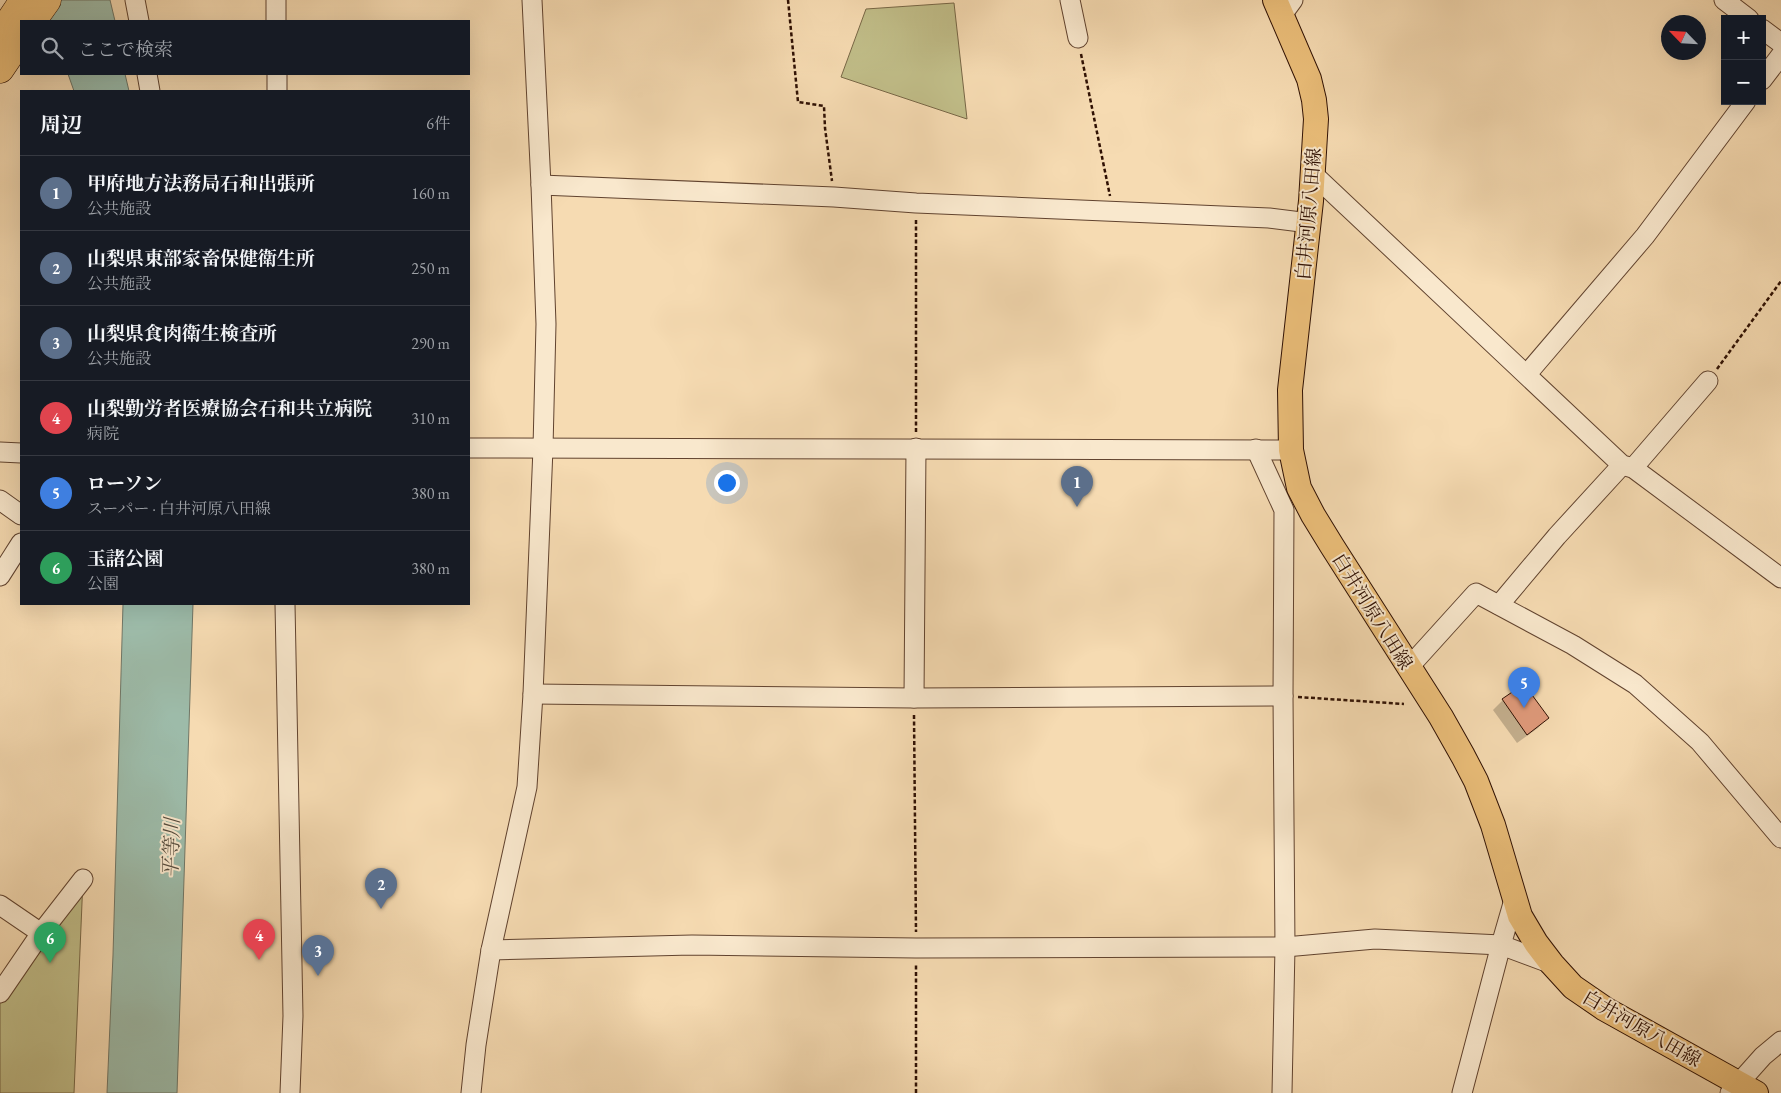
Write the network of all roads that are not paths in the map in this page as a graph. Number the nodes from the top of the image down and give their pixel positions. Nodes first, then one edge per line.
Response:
1 (24, 0) edge
2 (47, 0) edge
3 (135, 0) edge
4 (276, 0) edge
5 (532, 0) edge
6 (1070, 0) edge
7 (1724, 0) edge
8 (1283, 5) edge
9 (1744, 15) edge
10 (33, 20) edge
11 (139, 20) edge
12 (276, 20) edge
13 (1766, 32) edge
14 (0, 36) edge
15 (1078, 38) road end
16 (20, 39) edge
17 (1781, 43) edge
18 (1781, 55) edge
19 (1, 67) edge
20 (148, 75) edge
21 (277, 75) edge
22 (1766, 75) edge
23 (150, 90) edge
24 (277, 90) edge
25 (1743, 105) edge
26 (1313, 174) junction
27 (541, 185) junction
28 (1308, 223) junction
29 (1527, 374) junction
30 (1708, 381) road end
31 (470, 448) edge
32 (543, 448) junction
33 (916, 448) junction
34 (1256, 449) junction
35 (1291, 450) junction
36 (0, 452) edge
37 (20, 453) edge
38 (1628, 466) junction
39 (0, 500) edge
40 (20, 514) edge
41 (20, 545) edge
42 (0, 576) edge
43 (1781, 578) edge
44 (286, 605) edge
45 (1499, 605) junction
46 (1409, 667) junction
47 (533, 694) junction
48 (1283, 696) junction
49 (914, 698) junction
50 (1781, 838) edge
51 (83, 879) dead end
52 (1514, 900) junction
53 (0, 905) edge
54 (41, 933) junction
55 (1501, 945) junction
56 (1284, 947) junction
57 (491, 950) junction
58 (1552, 964) junction
59 (0, 993) edge
60 (1781, 1041) edge
61 (1742, 1090) edge
62 (290, 1093) edge
63 (471, 1093) edge
64 (1282, 1093) edge
65 (1462, 1093) edge

1 - 14 highway
2 - 10 highway
3 - 11 street
4 - 12 street
5 - 27 street
6 - 15 street
7 - 9 street
8 - 26 main road, 白井河原八田線
13 - 17 street
16 - 19 highway
18 - 22 street
20 - 23 street
21 - 24 street
25 - 29 street
26 - 28 main road, 白井河原八田線
26 - 29 street
27 - 28 street
27 - 32 street
28 - 35 main road, 白井河原八田線
29 - 38 street
30 - 38 street
31 - 32 street
32 - 33 street
32 - 47 street
33 - 34 street
33 - 49 street
34 - 35 street
34 - 48 street
35 - 46 main road, 白井河原八田線
36 - 37 street
38 - 43 street
38 - 45 street
39 - 40 street
41 - 42 street
44 - 62 street
45 - 46 street
45 - 50 street
46 - 52 main road, 白井河原八田線
47 - 49 street
47 - 57 street
48 - 49 street
48 - 56 street
51 - 54 street
52 - 55 street
52 - 58 main road, 白井河原八田線
53 - 54 street
54 - 59 street
55 - 56 street
55 - 58 street
55 - 65 street
56 - 57 street
56 - 64 street
57 - 63 street
58 - 61 main road, 白井河原八田線
60 - 61 street

